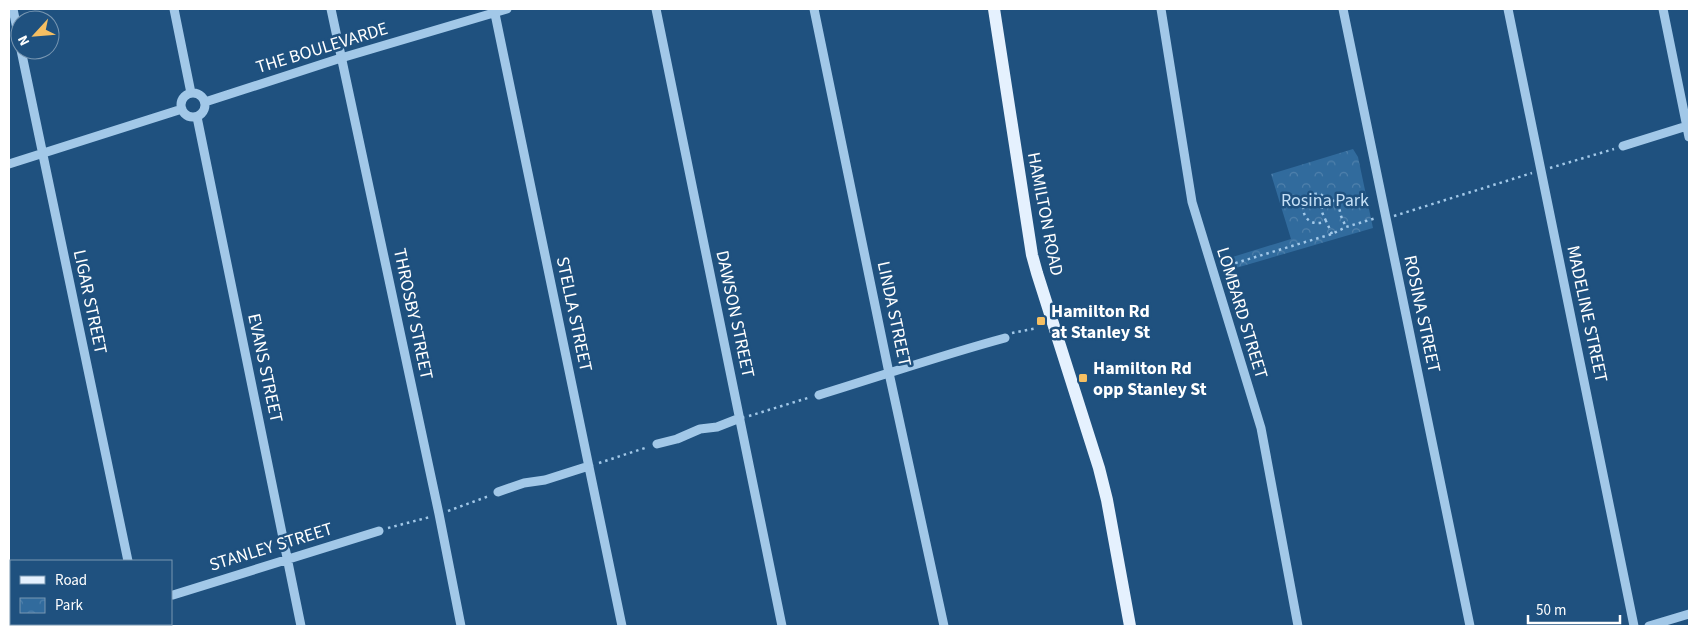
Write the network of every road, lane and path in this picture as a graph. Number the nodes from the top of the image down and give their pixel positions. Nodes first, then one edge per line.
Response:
1 (174, 9) edge
2 (331, 9) edge
3 (506, 9) edge
4 (656, 9) edge
5 (814, 9) edge
6 (994, 9) edge
7 (1161, 9) edge
8 (1343, 9) edge
9 (1508, 9) edge
10 (1663, 9) edge
11 (494, 11) edge
12 (341, 58) junction
13 (23, 60) edge
14 (191, 93) junction
15 (205, 102) junction
16 (182, 109) junction
17 (197, 117) junction
18 (1687, 126) junction
19 (1689, 137) edge
20 (1623, 146) joint
21 (43, 153) junction
22 (9, 164) edge
23 (1541, 170) junction
24 (1327, 199) junction
25 (1385, 217) junction
26 (1326, 221) junction
27 (1346, 227) junction
28 (1332, 234) junction
29 (1229, 265) dead end
30 (1037, 328) dead end
31 (1005, 338) joint
32 (889, 373) junction
33 (819, 395) joint
34 (740, 418) junction
35 (657, 444) joint
36 (588, 466) junction
37 (498, 492) joint
38 (439, 514) junction
39 (379, 531) joint
40 (287, 559) junction
41 (128, 560) edge
42 (173, 595) dead end
43 (1689, 614) edge
44 (301, 626) edge
45 (461, 626) edge
46 (622, 626) edge
47 (782, 626) edge
48 (944, 626) edge
49 (1130, 626) edge
50 (1298, 626) edge
51 (1470, 626) edge
52 (1634, 626) edge
53 (1649, 626) edge

1 - 14 street
2 - 12 street, THROSBY STREET
3 - 11 street, THE BOULEVARDE
4 - 34 street, DAWSON STREET
5 - 32 street, LINDA STREET
6 - 49 main road, HAMILTON ROAD
7 - 50 street, LOMBARD STREET
8 - 25 street, ROSINA STREET
9 - 23 street, MADELINE STREET
10 - 18 street
11 - 12 street, THE BOULEVARDE
11 - 36 street, STELLA STREET
12 - 15 street, THE BOULEVARDE
12 - 38 street, THROSBY STREET
13 - 21 street, LIGAR STREET
14 - 15 street
14 - 16 street
15 - 17 street
16 - 17 street
16 - 21 street
17 - 40 street, EVANS STREET
18 - 19 street
18 - 20 street
20 - 23 path
21 - 22 street
21 - 41 street, LIGAR STREET
23 - 25 path
23 - 52 street, MADELINE STREET
24 - 26 path
24 - 26 path
24 - 27 path
25 - 27 path
25 - 51 street, ROSINA STREET
26 - 28 path
27 - 28 path
28 - 29 path
30 - 31 path
31 - 32 street
32 - 33 street
32 - 48 street, LINDA STREET
33 - 34 path
34 - 35 street
34 - 47 street, DAWSON STREET
35 - 36 path
36 - 37 street
36 - 46 street, STELLA STREET
37 - 38 path
38 - 39 path
38 - 45 street, THROSBY STREET
39 - 40 street, STANLEY STREET
40 - 42 street, STANLEY STREET
40 - 44 street, EVANS STREET
43 - 53 street

